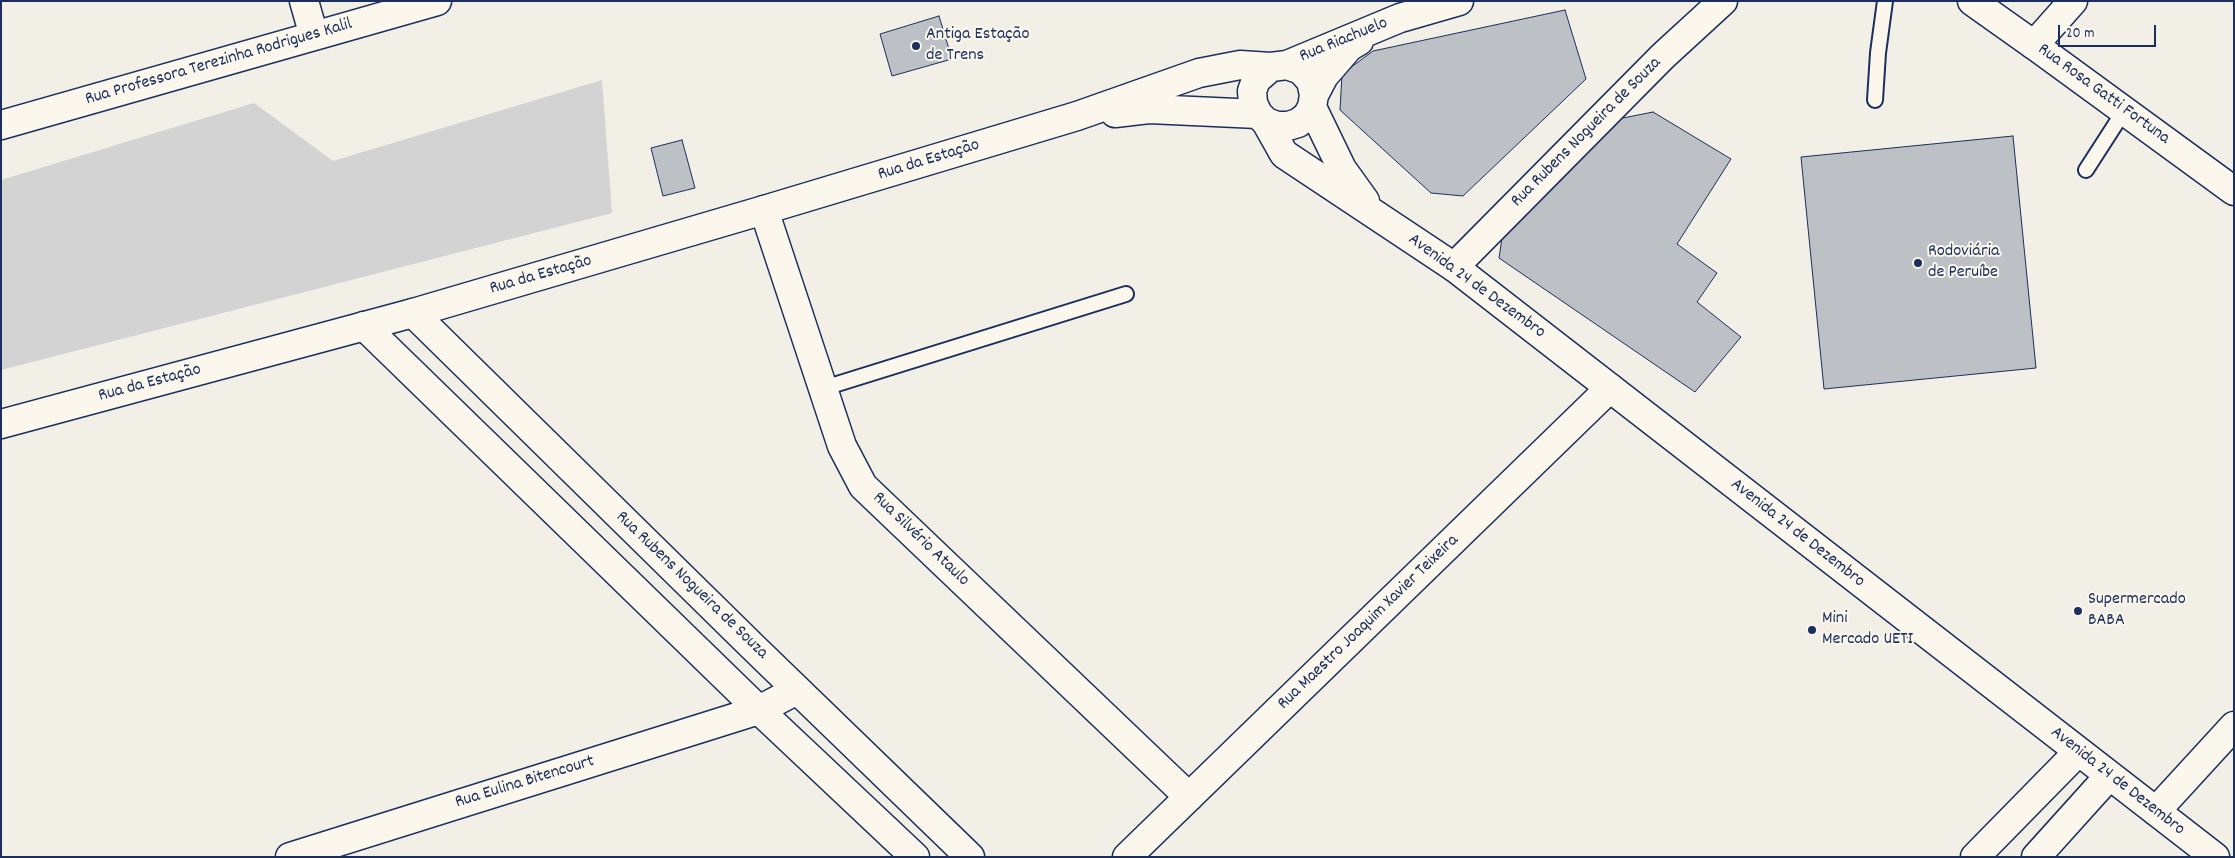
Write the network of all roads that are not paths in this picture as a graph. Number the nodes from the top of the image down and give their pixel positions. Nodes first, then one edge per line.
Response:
1 (304, 1) edge
2 (437, 1) edge
3 (1460, 1) edge
4 (1723, 1) edge
5 (1885, 1) edge
6 (1972, 1) edge
7 (2074, 1) edge
8 (1400, 18) junction
9 (314, 36) junction
10 (2034, 45) junction
11 (1279, 66) junction
12 (1874, 100) dead end
13 (1313, 101) junction
14 (2124, 110) junction
15 (1077, 116) junction
16 (1262, 118) junction
17 (1, 125) edge
18 (2086, 170) dead end
19 (2234, 191) edge
20 (764, 210) junction
21 (1376, 216) junction
22 (1454, 267) junction
23 (1126, 294) dead end
24 (413, 313) junction
25 (364, 326) junction
26 (1610, 388) junction
27 (821, 389) junction
28 (1, 424) edge
29 (797, 690) junction
30 (759, 710) junction
31 (2234, 726) edge
32 (2078, 752) junction
33 (2110, 776) junction
34 (1189, 798) junction
35 (2156, 811) junction
36 (290, 857) edge
37 (915, 857) edge
38 (970, 857) edge
39 (1127, 857) edge
40 (1975, 857) edge
41 (2036, 857) edge
42 (2214, 857) edge

1 - 9 street
2 - 9 street, Rua Professora Terezinha Rodrigues Kalil
3 - 8 street, Rua Riachuelo
4 - 22 street, Rua Rubens Nogueira de Souza
5 - 12 lane
6 - 10 street, Rua Rosa Gatti Fortuna
7 - 10 street
8 - 11 street, Rua Riachuelo
8 - 13 street, Rua Riachuelo
9 - 17 street, Rua Professora Terezinha Rodrigues Kalil
10 - 14 street, Rua Rosa Gatti Fortuna
11 - 13 street
11 - 15 street, Rua da Estação
11 - 16 street
13 - 16 street
13 - 21 street, Avenida 24 de Dezembro
14 - 18 lane
14 - 19 street, Rua Rosa Gatti Fortuna
15 - 16 street, Rua da Estação
15 - 20 street, Rua da Estação
16 - 21 street, Avenida 24 de Dezembro
20 - 24 street, Rua da Estação
20 - 27 street, Rua Silvério Ataulo
21 - 22 street, Avenida 24 de Dezembro
22 - 26 street, Avenida 24 de Dezembro
23 - 27 lane
24 - 25 street, Rua da Estação
24 - 29 street, Rua Rubens Nogueira de Souza
25 - 28 street, Rua da Estação
25 - 30 street
26 - 32 street, Avenida 24 de Dezembro
26 - 34 street, Rua Maestro Joaquim Xavier Teixeira
27 - 34 street, Rua Silvério Ataulo
29 - 30 street, Rua Eulina Bitencourt
29 - 38 street, Rua Rubens Nogueira de Souza
30 - 36 street, Rua Eulina Bitencourt
30 - 37 street
31 - 35 street
32 - 33 street, Avenida 24 de Dezembro
32 - 40 street
33 - 35 street, Avenida 24 de Dezembro
33 - 41 street
34 - 39 street, Rua Maestro Joaquim Xavier Teixeira
35 - 42 street, Avenida 24 de Dezembro

